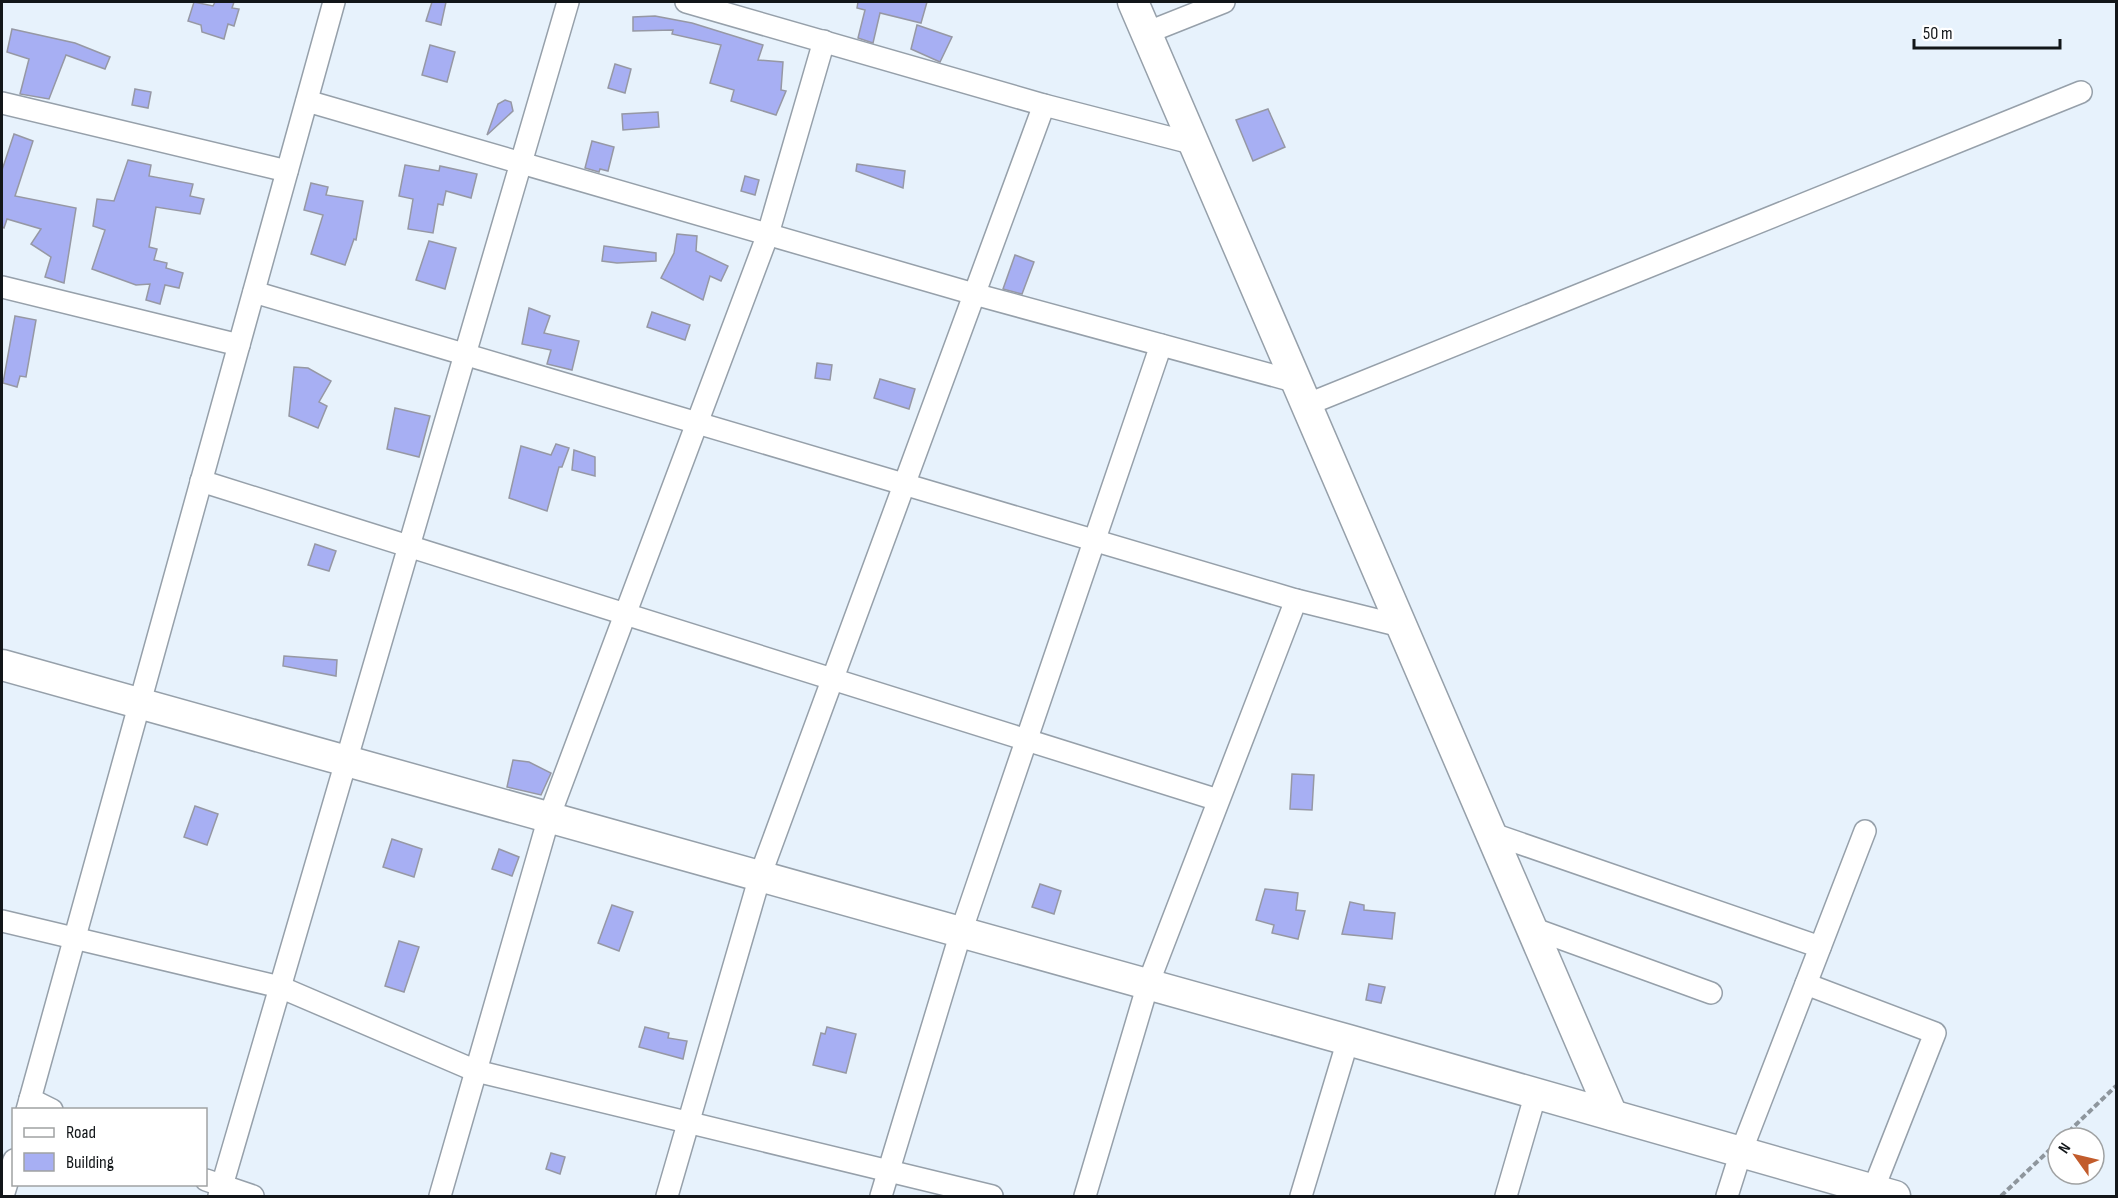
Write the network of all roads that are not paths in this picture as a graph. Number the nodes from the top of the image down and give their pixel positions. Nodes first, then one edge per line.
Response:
1 (334, 2) edge
2 (568, 2) edge
3 (686, 2) edge
4 (1133, 2) edge
5 (1224, 2) edge
6 (1146, 33) junction
7 (824, 41) junction
8 (2081, 92) dead end
9 (307, 101) junction
10 (2, 104) edge
11 (1044, 105) junction
12 (1195, 144) junction
13 (521, 163) junction
14 (288, 171) junction
15 (768, 234) junction
16 (2, 287) edge
17 (254, 292) junction
18 (974, 294) junction
19 (239, 345) junction
20 (1161, 345) junction
21 (465, 354) junction
22 (1302, 393) junction
23 (697, 423) junction
24 (201, 481) junction
25 (904, 484) junction
26 (1094, 541) junction
27 (409, 547) junction
28 (1296, 600) junction
29 (625, 615) junction
30 (1401, 626) junction
31 (2, 665) edge
32 (832, 680) junction
33 (140, 704) junction
34 (1026, 740) junction
35 (346, 761) junction
36 (1218, 800) junction
37 (549, 817) junction
38 (1865, 831) dead end
39 (1490, 833) junction
40 (760, 876) junction
41 (2, 921) edge
42 (1532, 928) junction
43 (961, 932) junction
44 (75, 938) junction
45 (1820, 947) junction
46 (1148, 984) junction
47 (1806, 984) junction
48 (280, 987) junction
49 (1711, 993) dead end
50 (1348, 1040) junction
51 (476, 1071) junction
52 (1536, 1093) junction
53 (29, 1105) edge
54 (1612, 1115) junction
55 (688, 1123) junction
56 (1741, 1152) junction
57 (889, 1172) junction
58 (215, 1188) edge
59 (1884, 1193) edge
60 (253, 1197) edge
61 (440, 1197) edge
62 (667, 1197) edge
63 (881, 1197) edge
64 (992, 1197) edge
65 (1085, 1197) edge
66 (1301, 1197) edge
67 (1506, 1197) edge
68 (1727, 1197) edge

1 - 9 street
2 - 13 street
3 - 7 street
4 - 6 street
5 - 6 street
6 - 12 street
7 - 11 street
7 - 15 street
8 - 22 street
9 - 13 street
9 - 14 street
10 - 14 street
11 - 12 street
11 - 18 street
12 - 22 street
13 - 15 street
13 - 21 street
14 - 17 street
15 - 18 street
15 - 23 street
16 - 19 street
17 - 19 street
17 - 21 street
18 - 20 street
18 - 25 street
19 - 24 street
20 - 22 street
20 - 26 street
21 - 23 street
21 - 27 street
22 - 30 street
23 - 25 street
23 - 29 street
24 - 27 street
24 - 33 street
25 - 26 street
25 - 32 street
26 - 28 street
26 - 34 street
27 - 29 street
27 - 35 street
28 - 30 street
28 - 36 street
29 - 32 street
29 - 37 street
30 - 39 street
31 - 33 street
32 - 34 street
32 - 40 street
33 - 35 street
33 - 44 street
34 - 36 street
34 - 43 street
35 - 37 street
35 - 48 street
36 - 46 street
37 - 40 street
37 - 51 street
38 - 45 street
39 - 42 street
39 - 45 street
40 - 43 street
40 - 55 street
41 - 44 street
42 - 49 street
42 - 54 street
43 - 46 street
43 - 57 street
44 - 48 street
44 - 53 street
45 - 47 street
46 - 50 street
46 - 65 street
47 - 56 street
47 - 59 street
48 - 51 street
48 - 58 street
50 - 52 street
50 - 66 street
51 - 55 street
51 - 61 street
52 - 54 street
52 - 67 street
54 - 56 street
55 - 57 street
55 - 62 street
56 - 59 street
56 - 68 street
57 - 63 street
57 - 64 street
58 - 60 street

